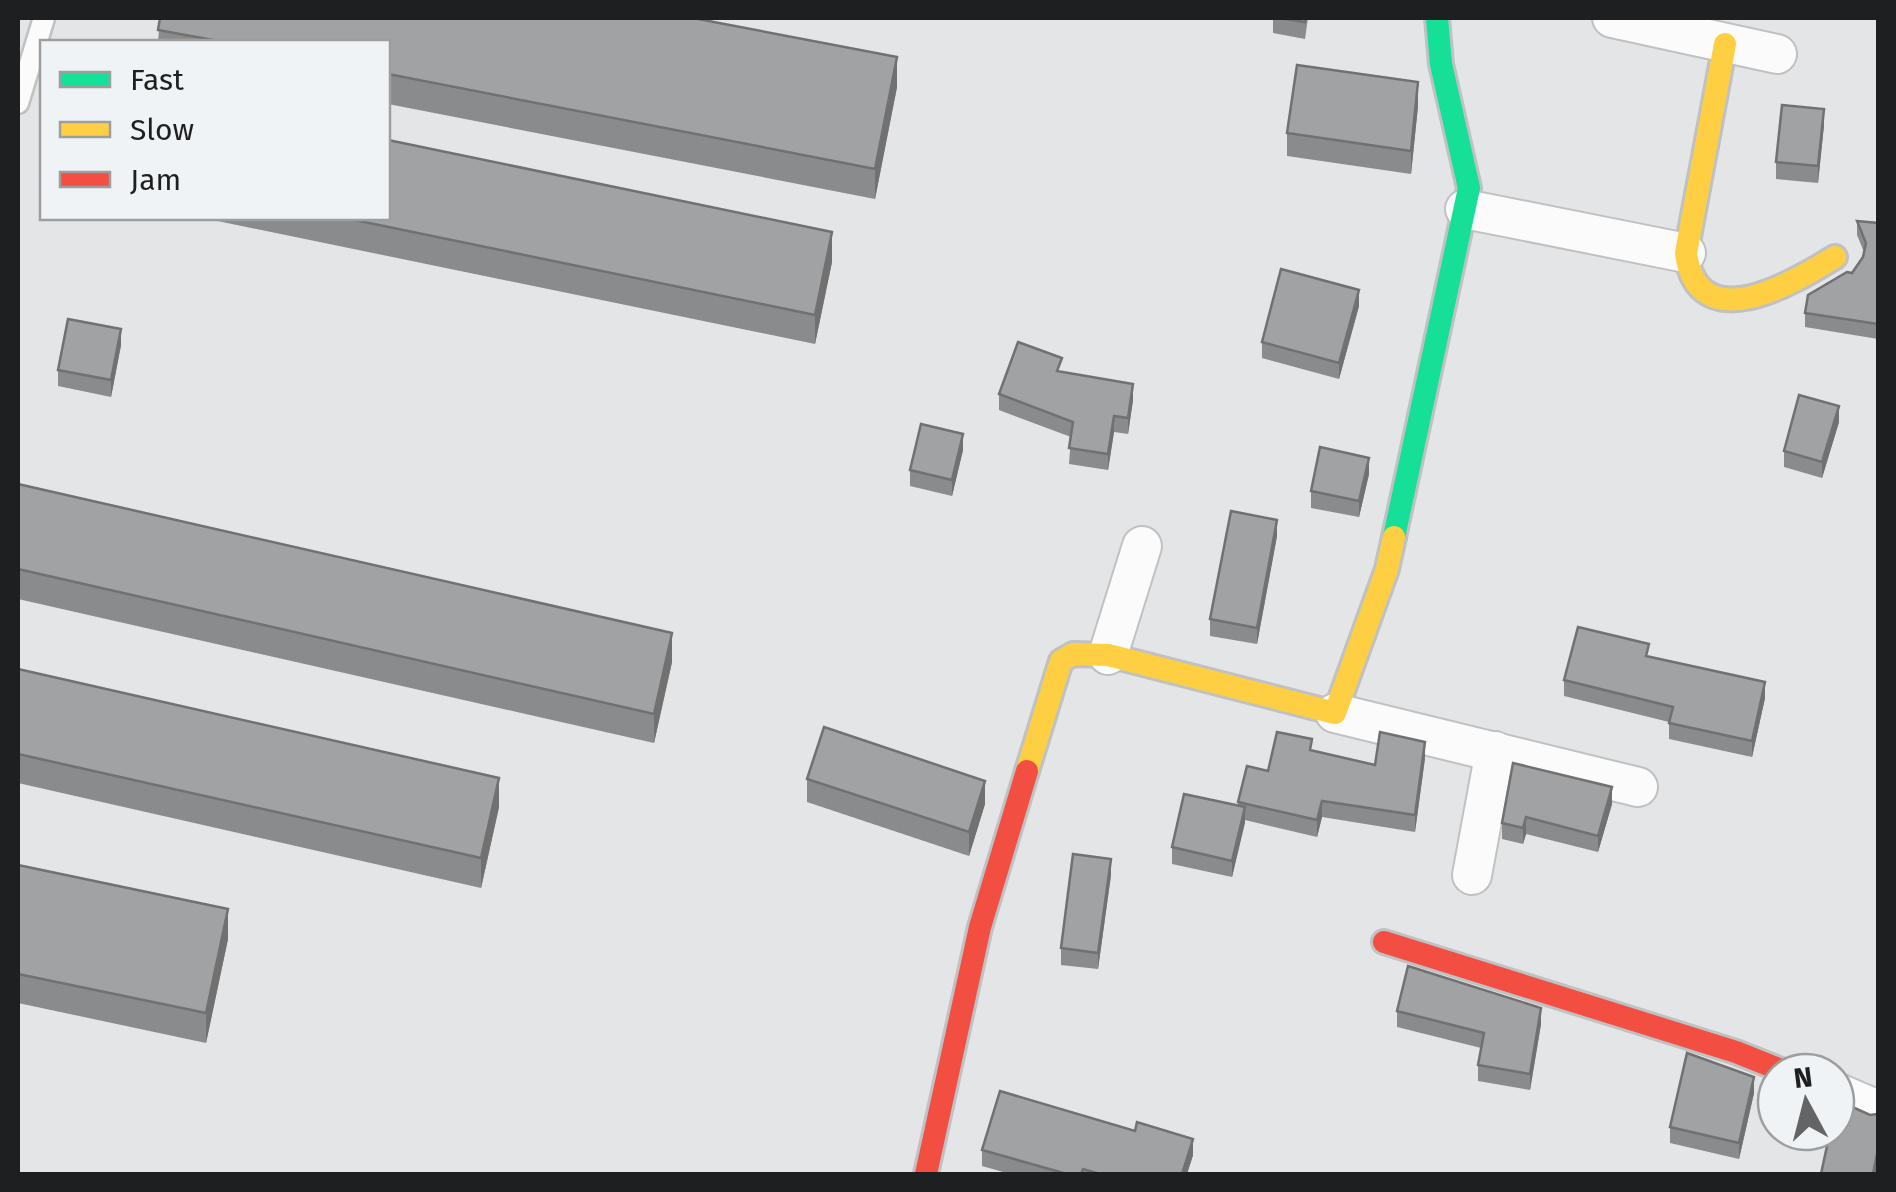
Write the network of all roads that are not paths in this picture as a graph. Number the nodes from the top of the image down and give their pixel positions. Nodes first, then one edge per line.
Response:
1 (44, 18) edge
2 (1437, 18) edge
3 (1612, 18) edge
4 (1726, 44) junction
5 (1777, 54) dead end
6 (18, 103) edge
7 (1465, 209) junction
8 (1686, 253) junction
9 (1835, 257) dead end
10 (1142, 546) dead end
11 (1108, 655) junction
12 (1335, 713) junction
13 (1495, 751) junction
14 (1638, 786) dead end
15 (1472, 875) dead end
16 (1384, 942) dead end
17 (1756, 1061) edge
18 (926, 1174) edge

1 - 6 lane
2 - 7 street
3 - 4 street
4 - 5 street
4 - 8 street
7 - 8 street
7 - 12 street
8 - 9 street
10 - 11 street
11 - 12 street
11 - 18 street
12 - 13 street
13 - 14 street
13 - 15 street
16 - 17 street

